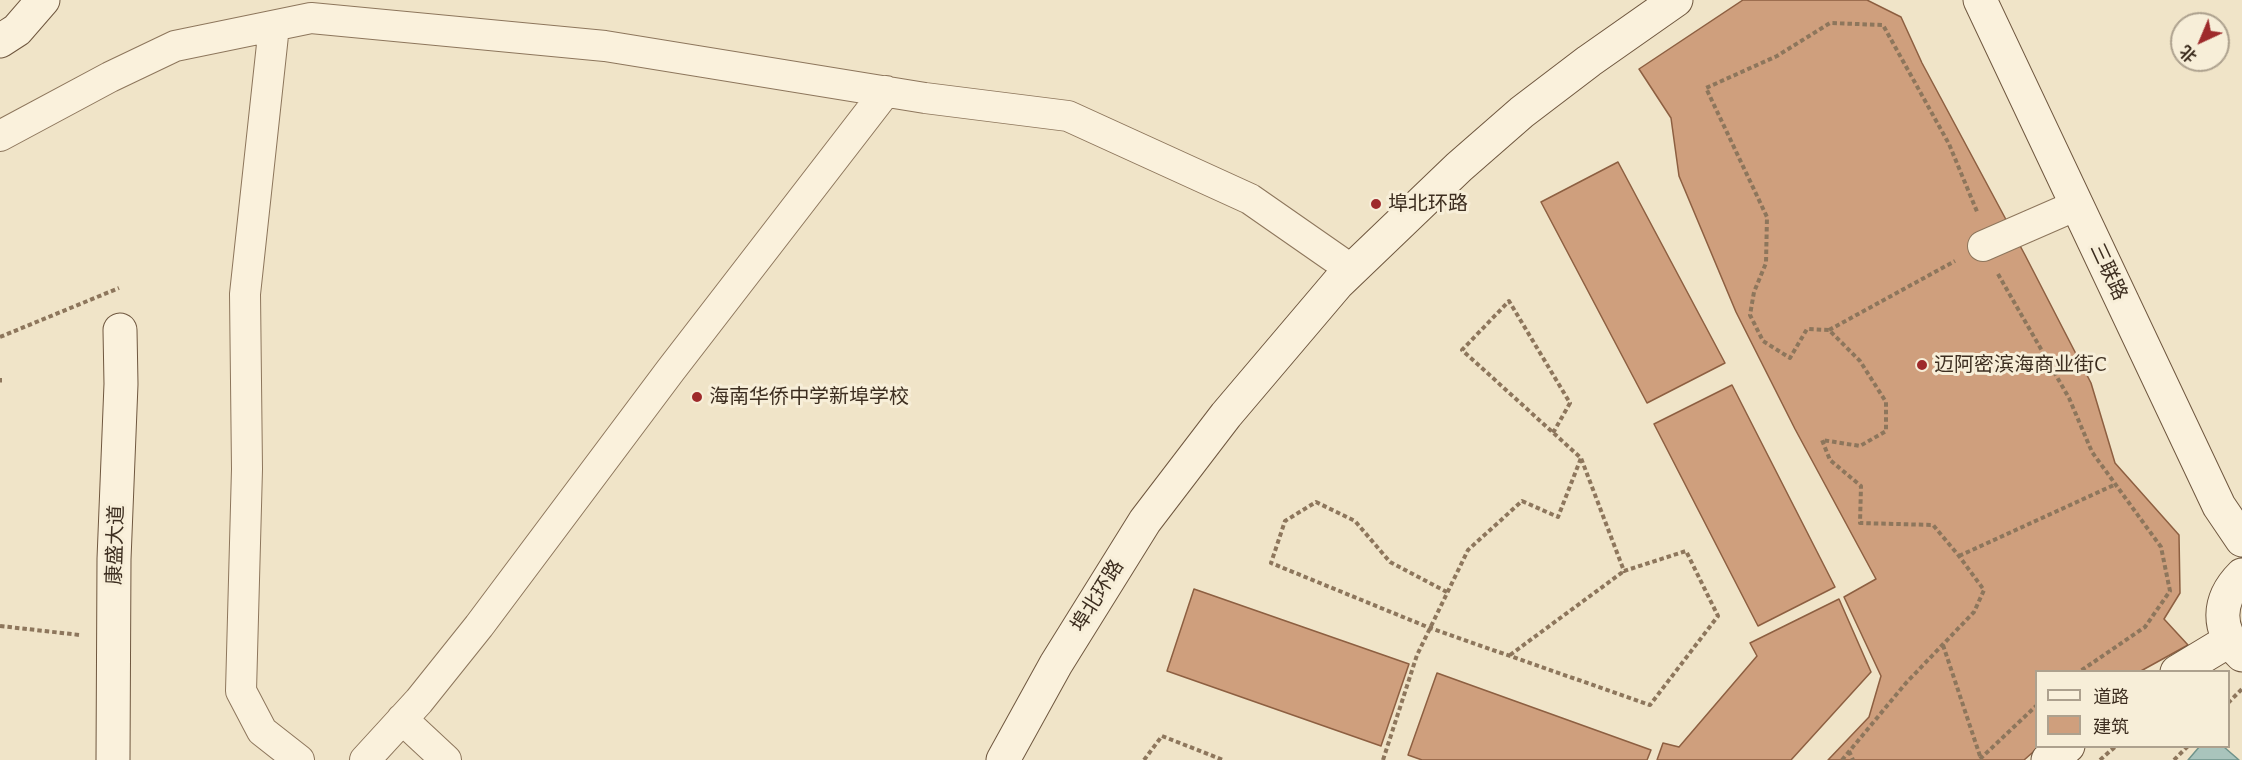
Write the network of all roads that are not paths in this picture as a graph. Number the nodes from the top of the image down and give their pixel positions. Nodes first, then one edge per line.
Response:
1 (42, 0) edge
2 (1676, 0) edge
3 (1980, 0) edge
4 (274, 26) junction
5 (0, 40) edge
6 (886, 92) junction
7 (0, 136) edge
8 (2077, 205) junction
9 (1983, 246) road end
10 (1352, 270) junction
11 (120, 330) dead end
12 (2242, 540) edge
13 (2242, 575) edge
14 (2236, 648) edge
15 (2182, 670) edge
16 (402, 719) junction
17 (2066, 748) edge
18 (113, 760) edge
19 (299, 760) edge
20 (365, 760) edge
21 (446, 760) edge
22 (1003, 760) edge
23 (2048, 760) edge

1 - 5 main road
2 - 10 main road, 埠北环路
3 - 8 main road, 三联路
4 - 6 street
4 - 7 street
4 - 19 street
6 - 10 street
6 - 16 street
8 - 9 street
8 - 12 main road, 三联路
10 - 22 main road, 埠北环路
11 - 18 main road, 康盛大道
13 - 14 main road
14 - 15 main road
16 - 20 street
16 - 21 street
17 - 23 main road

